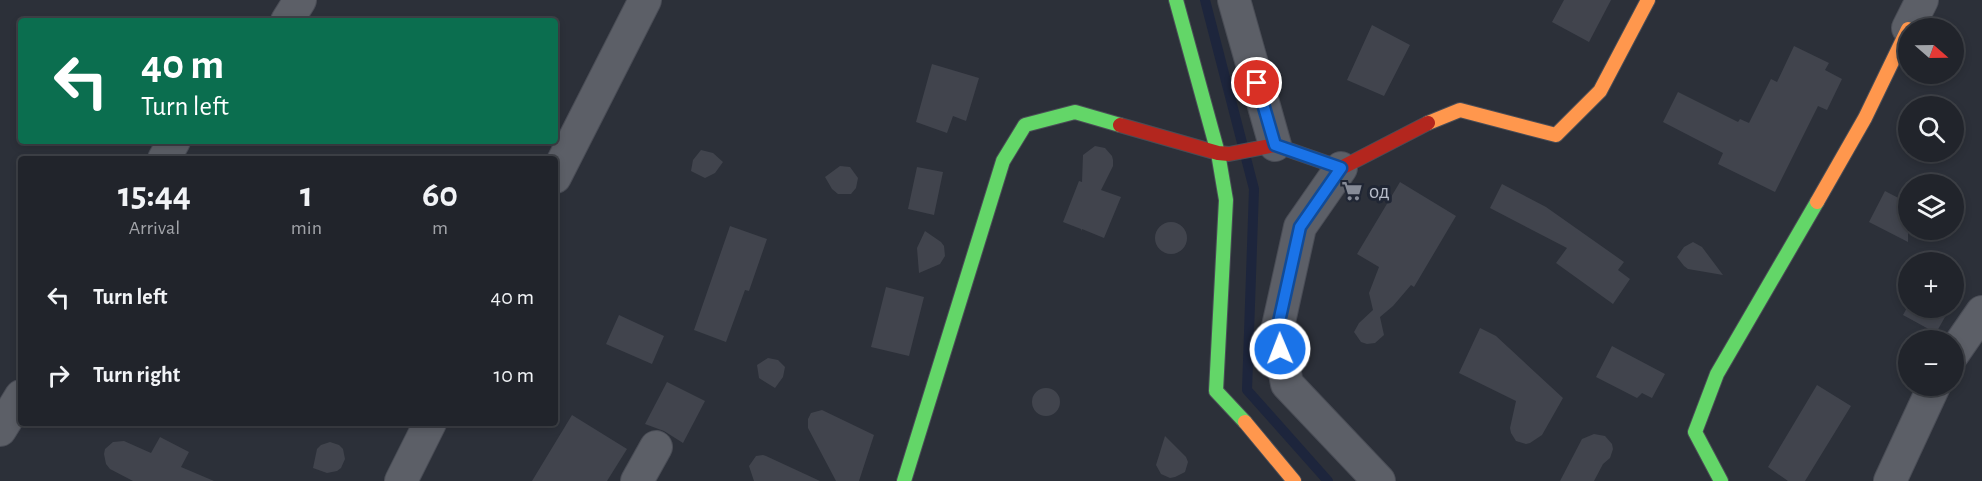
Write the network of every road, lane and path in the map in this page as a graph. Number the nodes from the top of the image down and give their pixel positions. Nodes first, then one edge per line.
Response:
1 (300, 0) edge
2 (645, 0) edge
3 (1176, 0) edge
4 (1234, 0) edge
5 (1648, 0) edge
6 (1922, 0) edge
7 (289, 18) edge
8 (1913, 18) edge
9 (1898, 49) edge
10 (1267, 146) junction
11 (1223, 154) junction
12 (1341, 168) junction
13 (558, 171) edge
14 (1982, 312) edge
15 (1964, 338) edge
16 (1929, 396) edge
17 (18, 401) edge
18 (428, 426) edge
19 (0, 430) edge
20 (656, 447) dead end
21 (401, 481) edge
22 (637, 481) edge
23 (904, 481) edge
24 (1294, 481) edge
25 (1379, 481) edge
26 (1721, 481) edge
27 (1890, 481) edge

1 - 7 street
2 - 13 street
3 - 11 street
4 - 10 street
5 - 12 street
6 - 8 street
9 - 26 street
10 - 11 street
10 - 12 street
11 - 23 street
11 - 24 street
12 - 25 street
14 - 15 street
16 - 27 street
17 - 19 street
18 - 21 street
20 - 22 street

